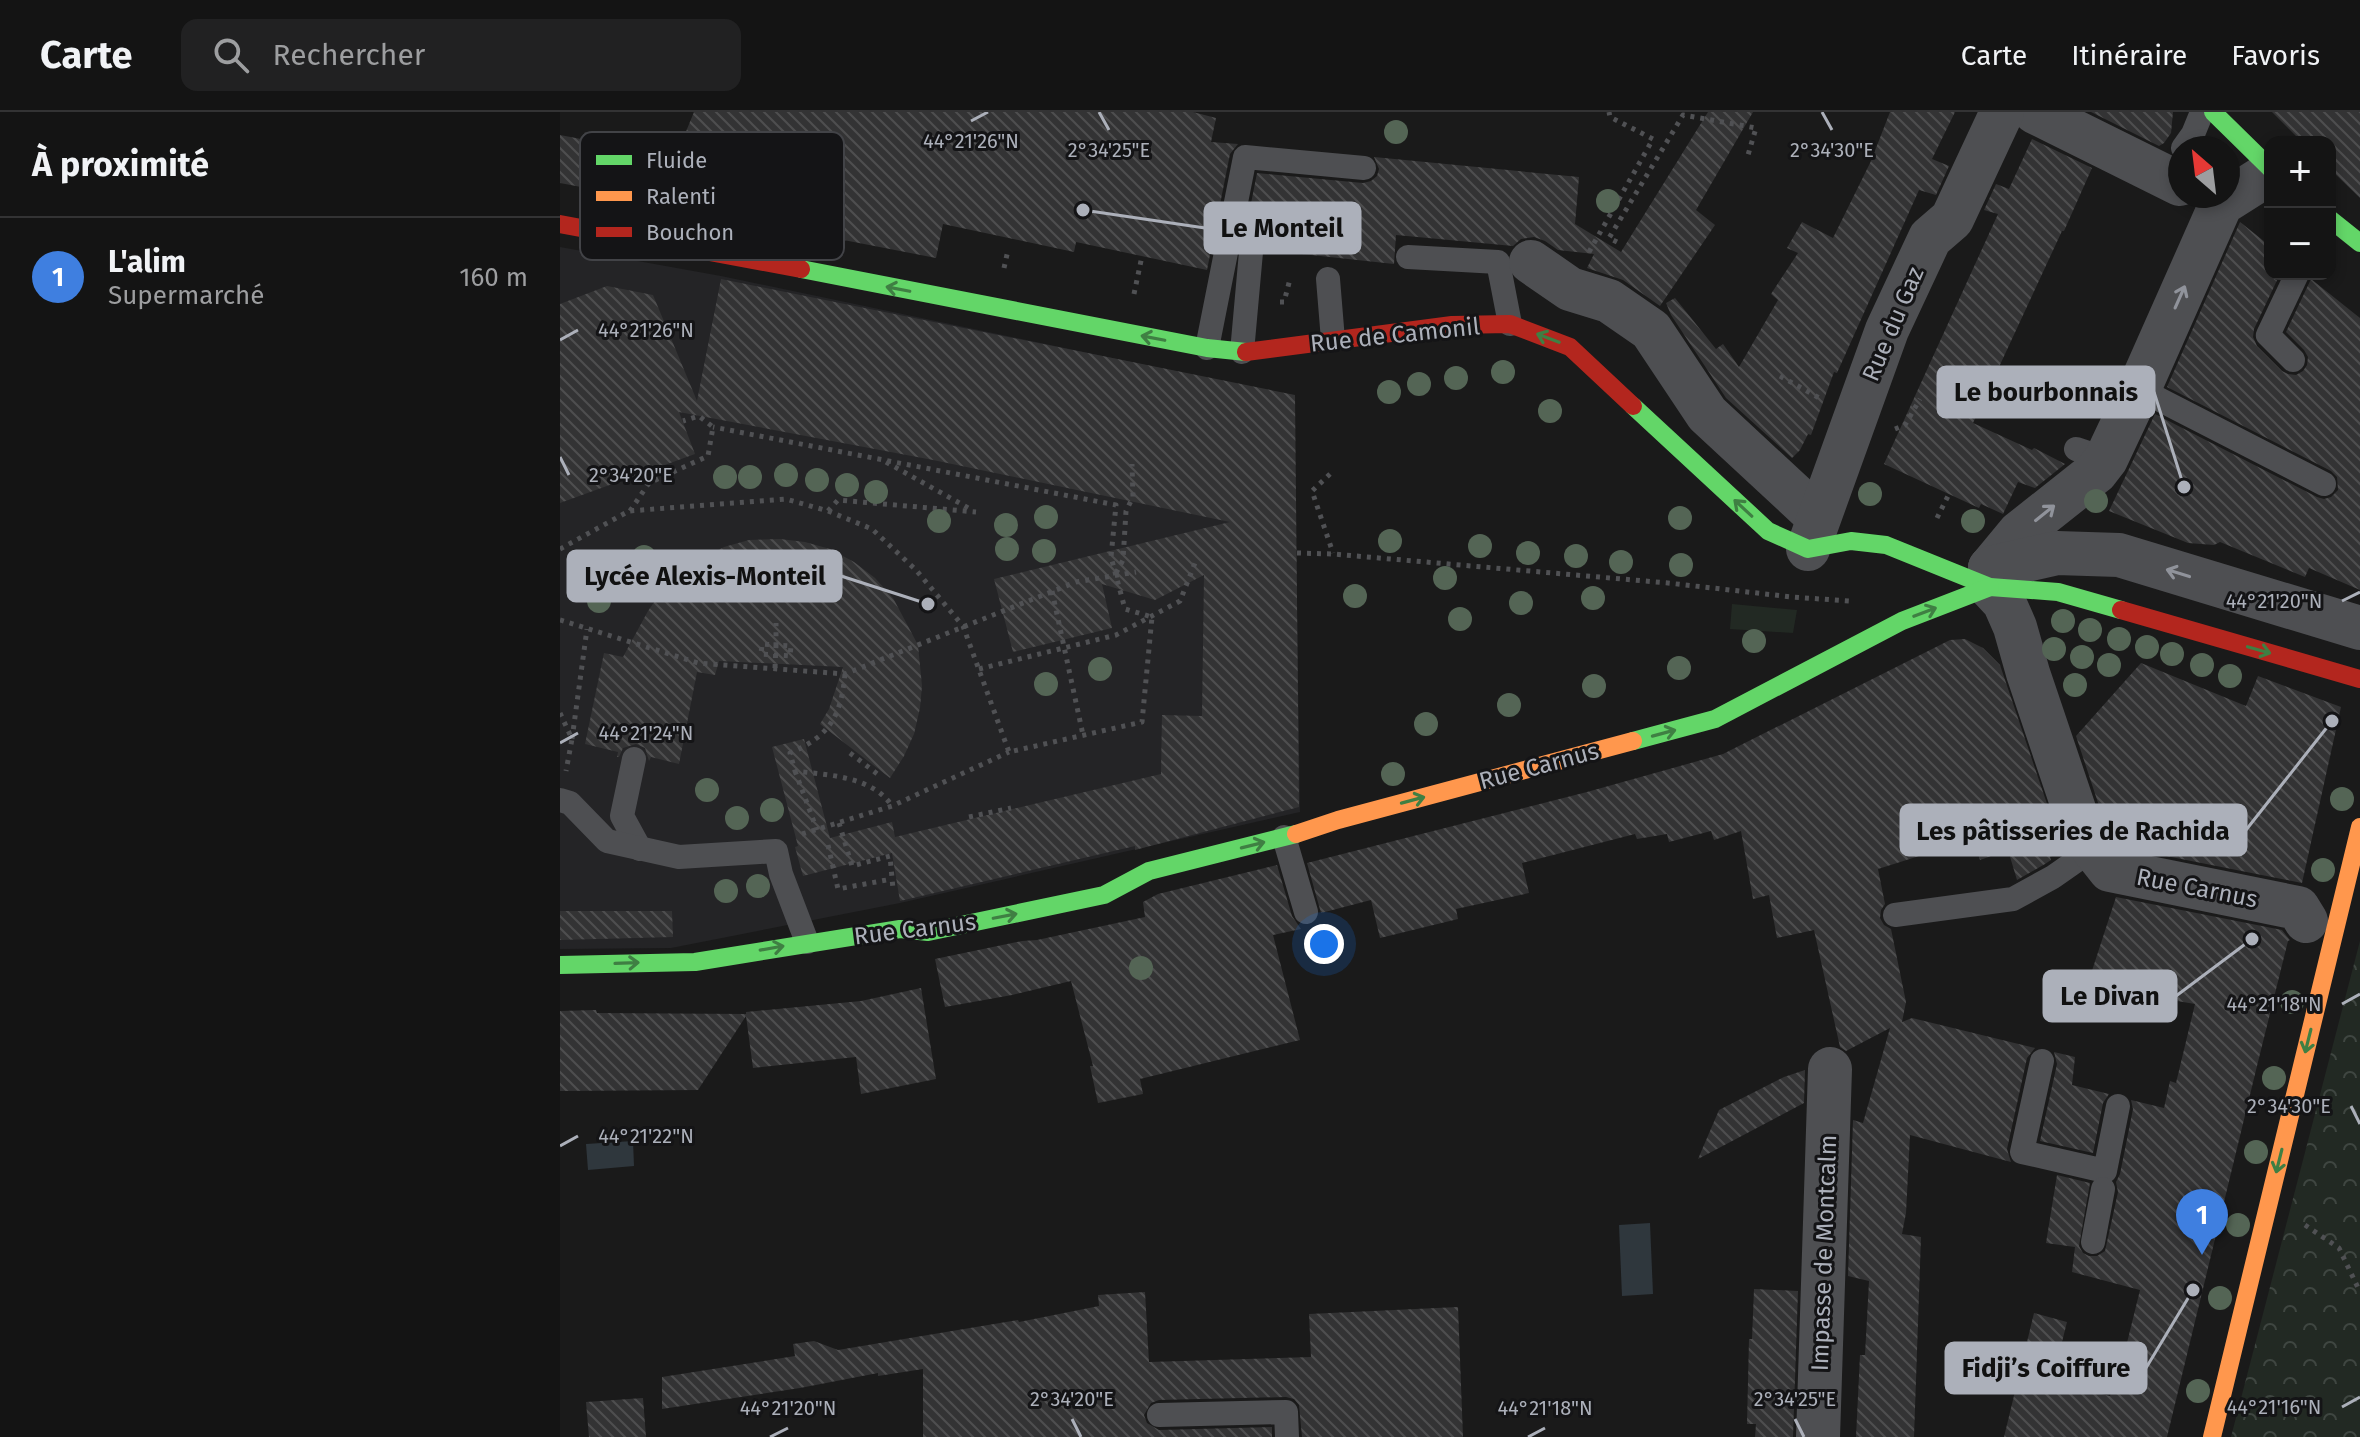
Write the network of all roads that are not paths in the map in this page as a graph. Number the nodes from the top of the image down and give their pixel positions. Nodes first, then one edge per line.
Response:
1 (2002, 112) edge
2 (2035, 112) edge
3 (2202, 112) edge
4 (2213, 112) edge
5 (2192, 136) edge
6 (2168, 161) edge
7 (2264, 164) edge
8 (1364, 168) dead end
9 (2264, 173) edge
10 (2240, 186) edge
11 (2210, 208) edge
12 (560, 224) edge
13 (2336, 227) edge
14 (580, 228) edge
15 (2360, 243) edge
16 (1251, 252) dead end
17 (1408, 257) dead end
18 (748, 260) edge
19 (1531, 262) dead end
20 (1328, 279) dead end
21 (2294, 280) edge
22 (1510, 324) junction
23 (1333, 340) junction
24 (1207, 348) junction
25 (1242, 352) junction
26 (2293, 360) dead end
27 (2139, 389) junction
28 (2324, 484) dead end
29 (1813, 533) junction
30 (1990, 577) junction
31 (2360, 628) edge
32 (2360, 679) edge
33 (634, 759) dead end
34 (563, 805) edge
35 (2360, 827) edge
36 (1284, 837) junction
37 (640, 849) junction
38 (2101, 859) junction
39 (1306, 912) dead end
40 (2336, 913) edge
41 (1895, 915) dead end
42 (807, 942) junction
43 (560, 965) edge
44 (2042, 1061) dead end
45 (1830, 1069) dead end
46 (2118, 1106) dead end
47 (2103, 1189) dead end
48 (2093, 1242) dead end
49 (1159, 1415) dead end
50 (1287, 1437) edge
51 (1818, 1437) edge
52 (2212, 1437) edge

1 - 29 street, Rue du Gaz
2 - 6 street
3 - 5 lane
4 - 7 street
8 - 24 lane
9 - 10 street
27 -> 11 street
14 -> 12 street, Rue de Camonil
13 - 15 street
16 - 25 lane
17 - 22 lane
24 -> 18 street, Rue de Camonil
19 - 29 street
20 - 23 lane
21 - 26 lane
22 - 23 street, Rue de Camonil
29 -> 22 street, Rue de Camonil
23 - 25 street, Rue de Camonil
24 - 25 street, Rue de Camonil
27 - 28 lane
30 -> 27 street
29 - 30 street
31 -> 30 street
30 -> 32 street
36 -> 30 street, Rue Carnus
30 - 38 street
33 - 37 lane
34 - 37 lane
35 - 40 street
36 - 39 lane
42 -> 36 street, Rue Carnus
37 - 42 lane
38 - 40 street, Rue Carnus
38 - 41 lane
40 -> 52 street
43 -> 42 street, Rue Carnus
44 - 46 lane
45 - 51 street, Impasse de Montcalm
47 - 48 lane
49 - 50 lane

